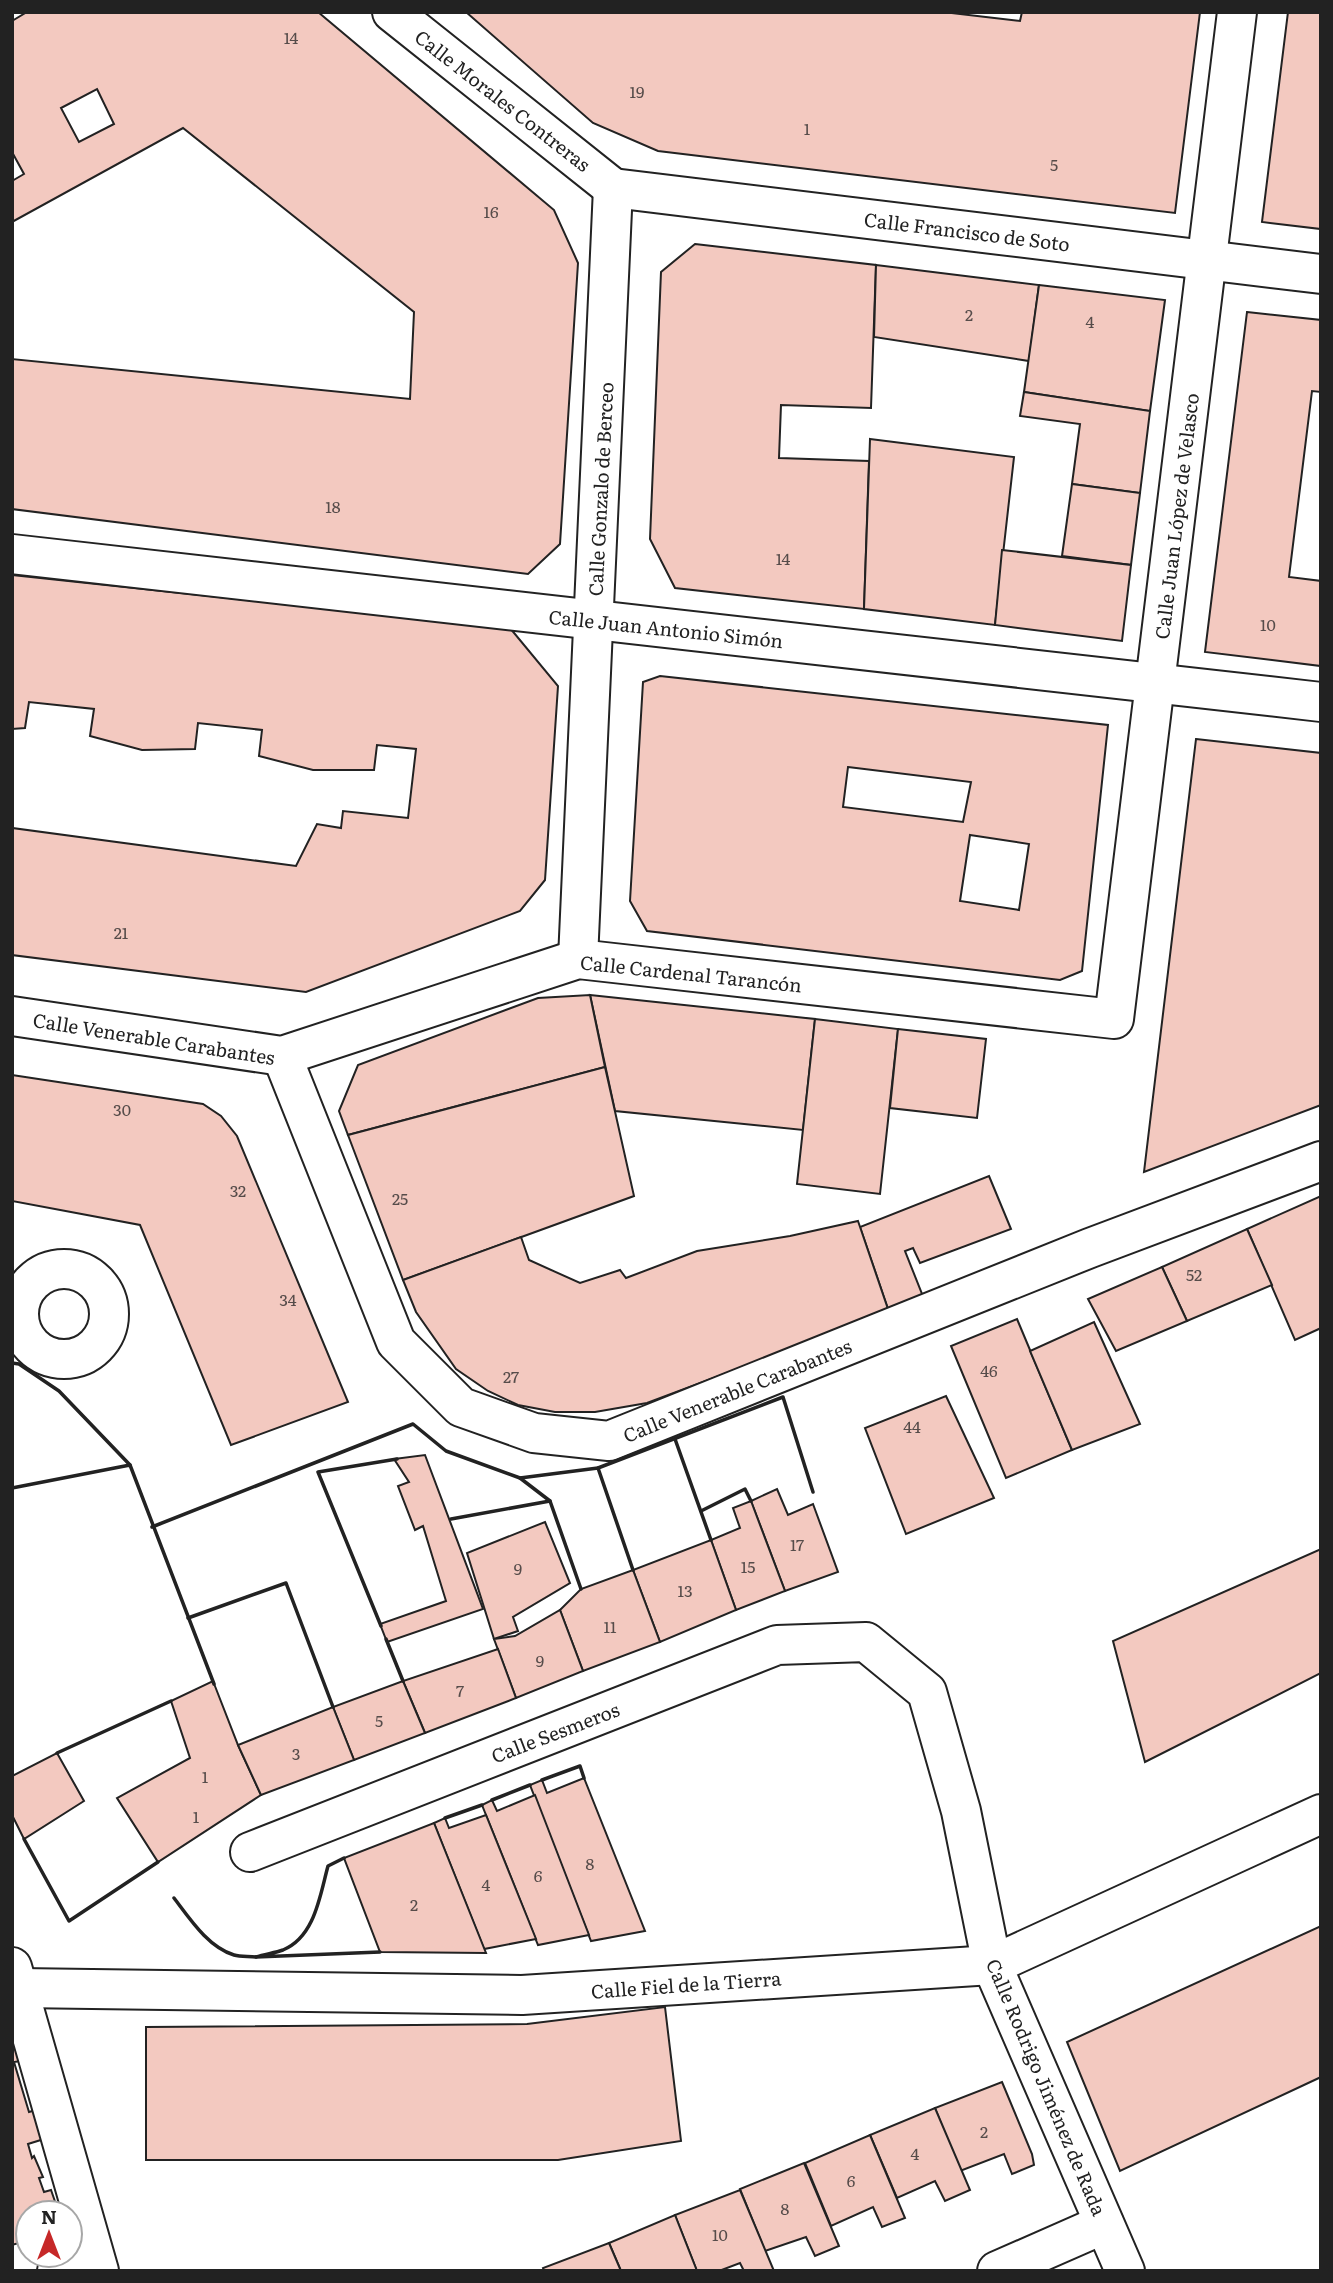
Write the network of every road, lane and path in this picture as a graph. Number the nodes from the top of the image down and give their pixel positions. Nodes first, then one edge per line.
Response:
1 (392, 12) edge
2 (1237, 12) edge
3 (613, 188) junction
4 (1207, 261) junction
5 (1321, 274) edge
6 (12, 554) edge
7 (594, 620) junction
8 (1155, 684) junction
9 (1321, 702) edge
10 (578, 959) junction
11 (12, 1016) edge
12 (1114, 1019) joint
13 (282, 1056) junction
14 (1321, 1161) edge
15 (866, 1642) joint
16 (1321, 1814) edge
17 (250, 1852) dead end
18 (992, 1965) junction
19 (15, 1977) edge
20 (1104, 2224) junction
21 (97, 2265) edge
22 (57, 2271) edge
23 (997, 2271) edge
24 (1125, 2271) edge

1 - 3 street, Calle Morales Contreras
2 - 4 street, Calle Juan López de Velasco
3 - 4 street, Calle Francisco de Soto
3 - 7 street, Calle Gonzalo de Berceo
4 - 5 street, Calle Francisco de Soto
4 - 8 street, Calle Juan López de Velasco
6 - 7 street, Calle Juan Antonio Simón
7 - 8 street, Calle Juan Antonio Simón
7 - 10 street, Calle Gonzalo de Berceo
8 - 9 street, Calle Juan Antonio Simón
8 - 12 street, Calle Juan López de Velasco
10 - 12 street, Calle Cardenal Tarancón
10 - 13 street, Calle Cardenal Tarancón
11 - 13 street, Calle Venerable Carabantes
13 - 14 street, Calle Venerable Carabantes
15 - 17 street, Calle Sesmeros
15 - 18 street, Calle Rodrigo Jiménez de Rada
16 - 18 street, Calle Fiel de la Tierra
18 - 19 street, Calle Fiel de la Tierra
18 - 20 street, Calle Rodrigo Jiménez de Rada
19 - 21 street
20 - 23 street
20 - 24 street, Calle Rodrigo Jiménez de Rada
21 - 22 street

